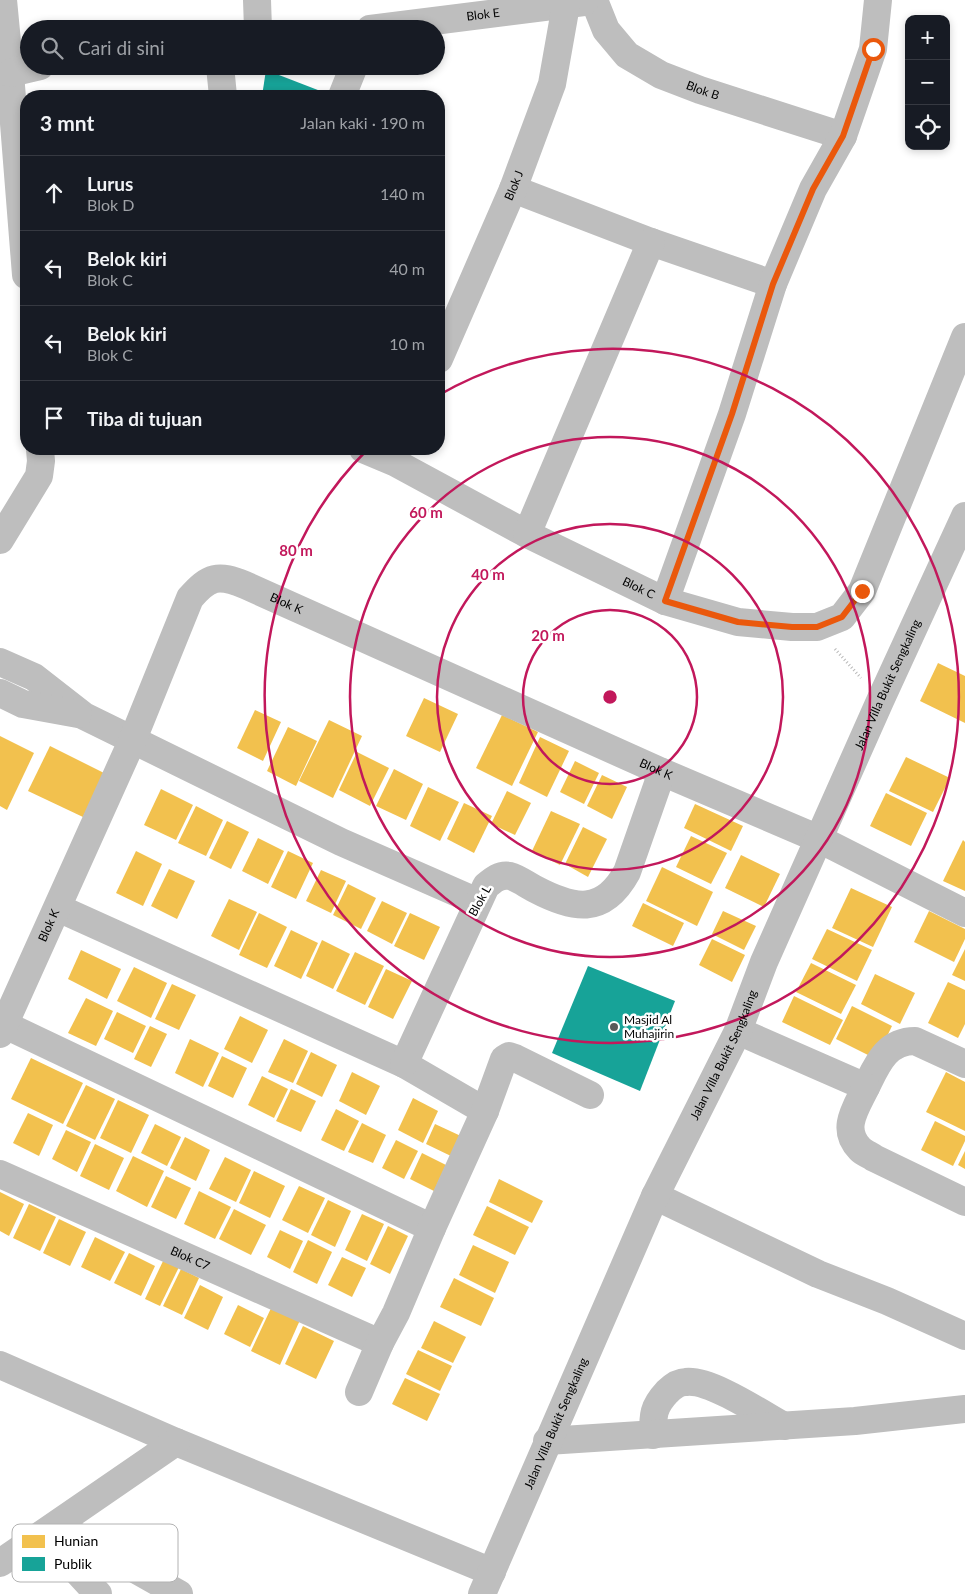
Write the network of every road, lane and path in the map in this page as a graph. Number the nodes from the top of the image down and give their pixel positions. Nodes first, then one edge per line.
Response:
1 (3, 0) edge
2 (257, 0) edge
3 (595, 0) edge
4 (878, 0) edge
5 (566, 5) junction
6 (454, 10) edge
7 (258, 20) edge
8 (410, 20) edge
9 (18, 43) edge
10 (20, 71) edge
11 (10, 73) junction
12 (221, 75) edge
13 (350, 75) edge
14 (223, 90) edge
15 (344, 90) edge
16 (843, 136) junction
17 (514, 189) junction
18 (20, 199) edge
19 (651, 242) junction
20 (773, 284) junction
21 (965, 336) edge
22 (445, 346) edge
23 (40, 455) edge
24 (397, 455) edge
25 (965, 516) edge
26 (528, 534) junction
27 (0, 540) edge
28 (665, 601) junction
29 (817, 627) junction
30 (0, 662) edge
31 (0, 693) edge
32 (880, 701) junction
33 (84, 716) junction
34 (133, 739) junction
35 (662, 772) junction
36 (819, 840) junction
37 (478, 902) junction
38 (58, 908) junction
39 (965, 913) edge
40 (2, 1029) edge
41 (738, 1031) junction
42 (404, 1064) junction
43 (965, 1064) edge
44 (866, 1087) junction
45 (590, 1095) dead end
46 (485, 1111) junction
47 (0, 1174) edge
48 (654, 1196) junction
49 (965, 1202) edge
50 (432, 1228) junction
51 (965, 1336) edge
52 (380, 1342) junction
53 (0, 1365) edge
54 (359, 1392) dead end
55 (965, 1409) edge
56 (784, 1426) junction
57 (653, 1435) junction
58 (176, 1442) junction
59 (547, 1442) junction
60 (59, 1524) edge
61 (12, 1555) edge
62 (0, 1563) edge
63 (89, 1582) edge
64 (155, 1582) edge
65 (487, 1583) edge
66 (98, 1594) edge
67 (179, 1594) edge

1 - 9 street
2 - 7 street
3 - 5 street, Blok E
3 - 16 street, Blok B
4 - 16 street
5 - 6 street, Blok E
5 - 17 street, Blok J
6 - 8 street, Blok E
9 - 11 street
10 - 11 street
11 - 18 street
12 - 14 street
13 - 15 street
16 - 20 street
17 - 19 street
17 - 22 street, Blok J
19 - 20 street
19 - 26 street
20 - 28 street
21 - 29 street, Blok C
23 - 27 street
24 - 26 street, Blok C
25 - 32 street, Jalan Villa Bukit Sengkaling
26 - 28 street, Blok C
28 - 29 street, Blok C
29 - 32 path
30 - 33 street
31 - 33 street
32 - 36 street, Jalan Villa Bukit Sengkaling
33 - 34 street
34 - 35 street, Blok K
34 - 37 street
34 - 38 street, Blok K
35 - 36 street, Blok K
35 - 37 street, Blok L
36 - 39 street, Blok K
36 - 41 street, Jalan Villa Bukit Sengkaling
37 - 42 street, Blok L
38 - 40 street, Blok K
38 - 42 street
40 - 50 street
41 - 44 street
41 - 48 street, Jalan Villa Bukit Sengkaling
42 - 46 street
43 - 44 street
44 - 49 street
45 - 46 street
46 - 50 street
47 - 52 street, Blok C7
48 - 51 street
48 - 59 street, Jalan Villa Bukit Sengkaling
50 - 52 street
52 - 54 street
53 - 58 street
55 - 56 street
56 - 57 street
56 - 57 street
57 - 59 street
58 - 60 street
58 - 65 street
59 - 65 street, Jalan Villa Bukit Sengkaling
61 - 62 street
63 - 66 street
64 - 67 street

